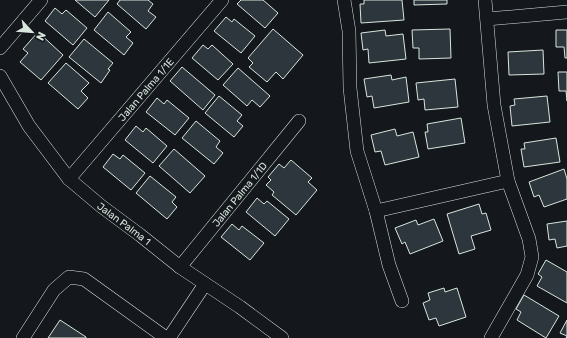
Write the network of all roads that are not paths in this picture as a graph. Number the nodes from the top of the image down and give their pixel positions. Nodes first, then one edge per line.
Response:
1 (41, 0) edge
2 (222, 0) edge
3 (344, 0) edge
4 (485, 0) edge
5 (567, 12) edge
6 (487, 19) junction
7 (0, 48) edge
8 (0, 76) edge
9 (299, 121) dead end
10 (69, 178) junction
11 (508, 181) junction
12 (376, 211) junction
13 (180, 267) junction
14 (205, 284) junction
15 (402, 301) dead end
16 (23, 338) edge
17 (167, 338) edge
18 (282, 338) edge
19 (491, 338) edge

1 - 7 street
2 - 10 street, Jalan Palma 1/1E
3 - 12 street
4 - 6 street
5 - 6 street
6 - 11 street
8 - 10 street, Jalan Palma 1
9 - 13 street, Jalan Palma 1/1D
10 - 13 street, Jalan Palma 1
11 - 12 street
11 - 19 street
12 - 15 street
13 - 14 street, Jalan Palma 1
14 - 17 street
14 - 18 street, Jalan Palma 1
16 - 17 street

